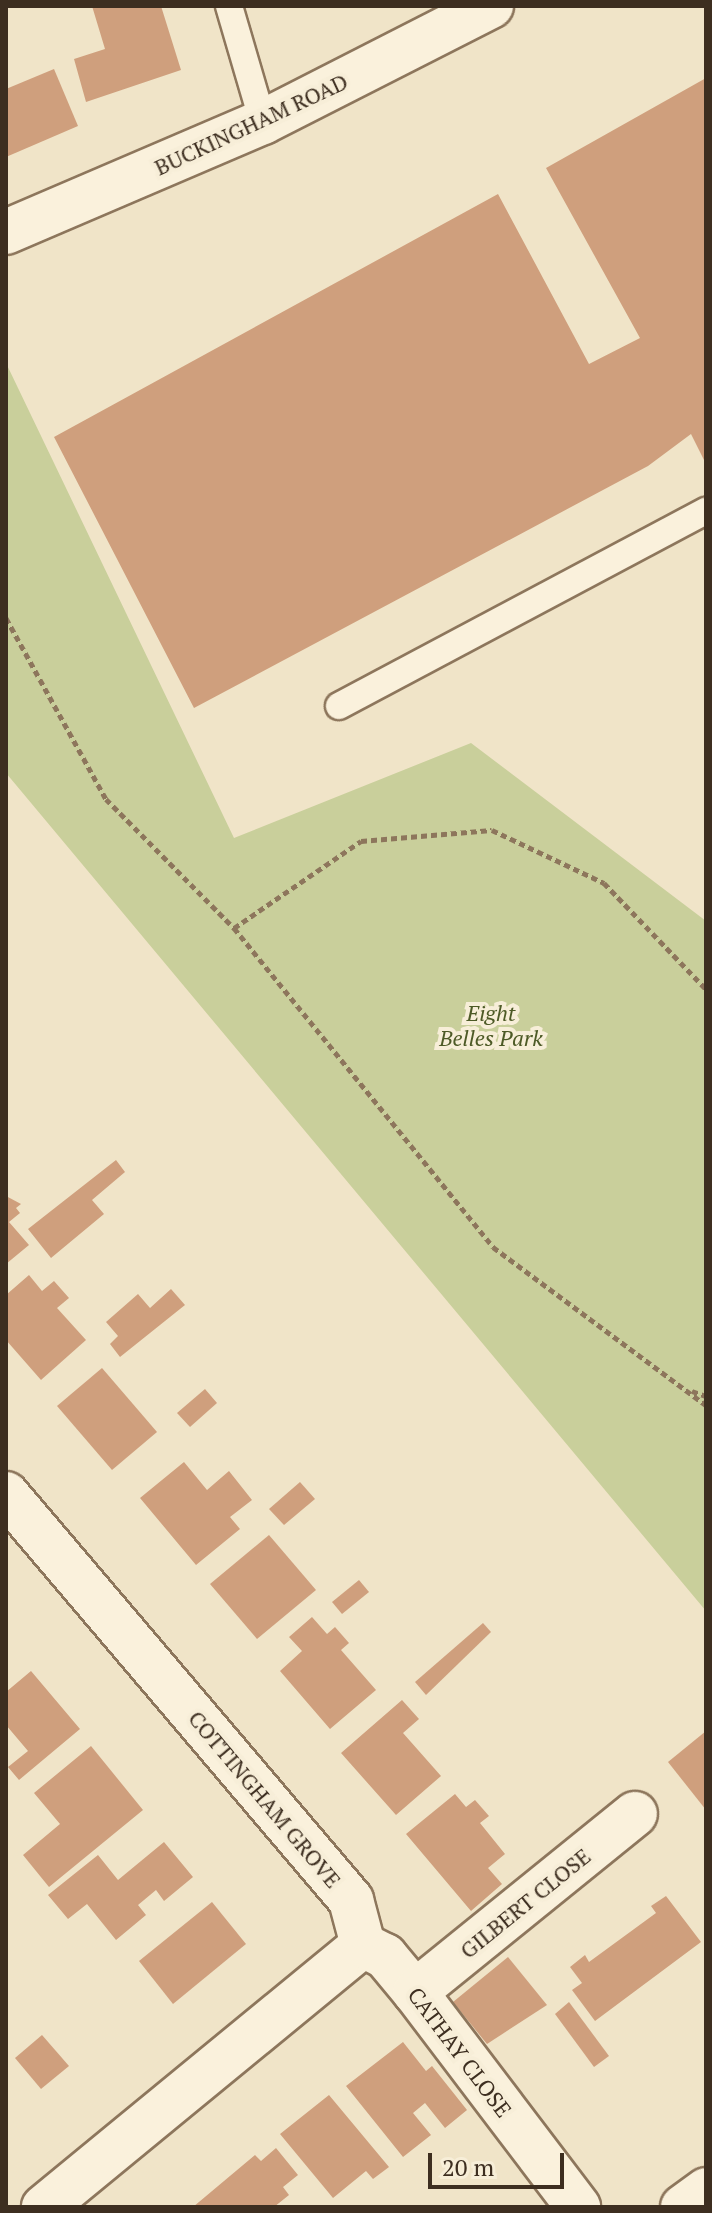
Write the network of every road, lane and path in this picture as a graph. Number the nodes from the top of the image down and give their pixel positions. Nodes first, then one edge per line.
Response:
1 (229, 6) edge
2 (491, 6) edge
3 (263, 122) junction
4 (6, 232) edge
5 (706, 511) edge
6 (6, 618) edge
7 (339, 706) dead end
8 (234, 928) junction
9 (706, 989) edge
10 (686, 1390) junction
11 (706, 1396) edge
12 (706, 1405) edge
13 (6, 1494) edge
14 (635, 1814) dead end
15 (363, 1945) junction
16 (415, 1992) junction
17 (706, 2190) edge
18 (44, 2207) edge
19 (578, 2207) edge
20 (683, 2207) edge

1 - 3 lane
2 - 3 street, BUCKINGHAM ROAD
3 - 4 street, BUCKINGHAM ROAD
5 - 7 lane
6 - 8 path
8 - 9 path
8 - 10 path
10 - 11 path
10 - 12 path
13 - 15 street, COTTINGHAM GROVE
14 - 16 street, GILBERT CLOSE
15 - 16 street, CATHAY CLOSE
15 - 18 street
16 - 19 street, CATHAY CLOSE
17 - 20 street

